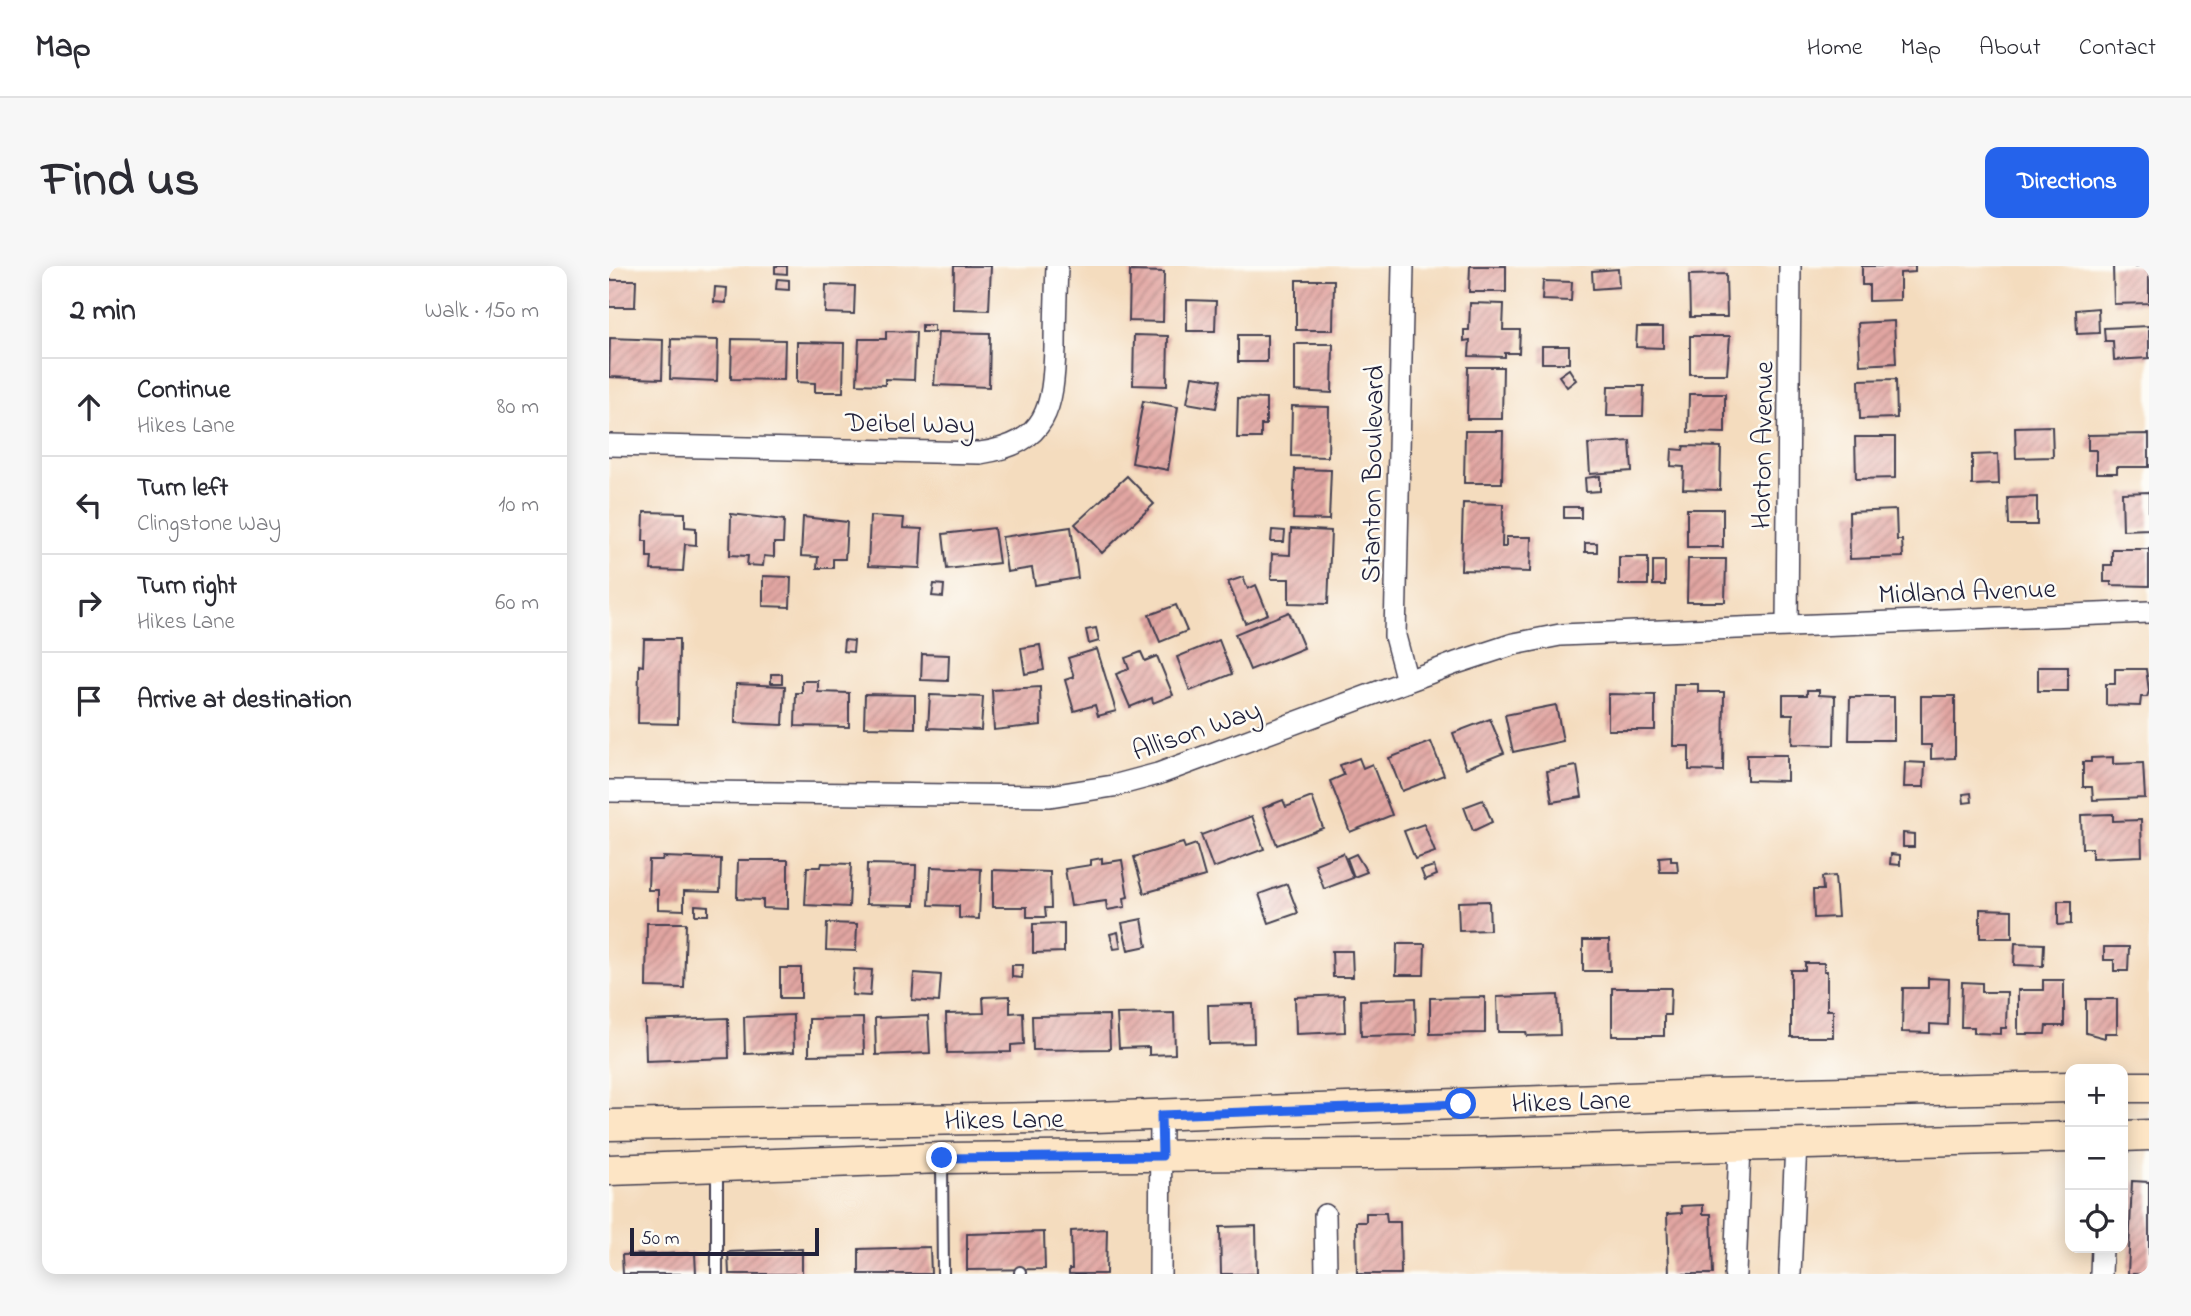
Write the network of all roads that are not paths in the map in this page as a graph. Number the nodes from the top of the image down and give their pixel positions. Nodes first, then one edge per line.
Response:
1 (1057, 266) edge
2 (1403, 266) edge
3 (1790, 266) edge
4 (609, 445) edge
5 (2149, 612) edge
6 (1787, 625) junction
7 (1407, 681) junction
8 (609, 791) edge
9 (2065, 1087) edge
10 (2128, 1087) edge
11 (2149, 1087) edge
12 (1161, 1115) junction
13 (609, 1125) edge
14 (2149, 1135) edge
15 (2128, 1136) edge
16 (2065, 1137) edge
17 (1796, 1144) junction
18 (1739, 1146) junction
19 (1162, 1156) junction
20 (942, 1158) junction
21 (716, 1166) junction
22 (609, 1170) edge
23 (1325, 1215) dead end
24 (2102, 1253) edge
25 (717, 1274) edge
26 (943, 1274) edge
27 (1160, 1274) edge
28 (1326, 1274) edge
29 (1735, 1274) edge
30 (1790, 1274) edge
31 (2101, 1274) edge

1 - 4 street, Deibel Way
2 - 7 street, Stanton Boulevard
3 - 6 street, Horton Avenue
5 - 6 street, Midland Avenue
6 - 7 street, Allison Way
7 - 8 street, Allison Way
9 - 12 main road, Hikes Lane
10 - 11 main road
12 - 13 main road, Hikes Lane
12 - 19 street
14 - 15 main road
16 - 17 main road, Hikes Lane
17 - 18 main road, Hikes Lane
17 - 30 street
18 - 19 main road, Hikes Lane
18 - 29 street
19 - 20 main road, Hikes Lane
19 - 27 street
20 - 21 main road, Hikes Lane
20 - 26 lane
21 - 22 main road, Hikes Lane
21 - 25 lane
23 - 28 street
24 - 31 street

